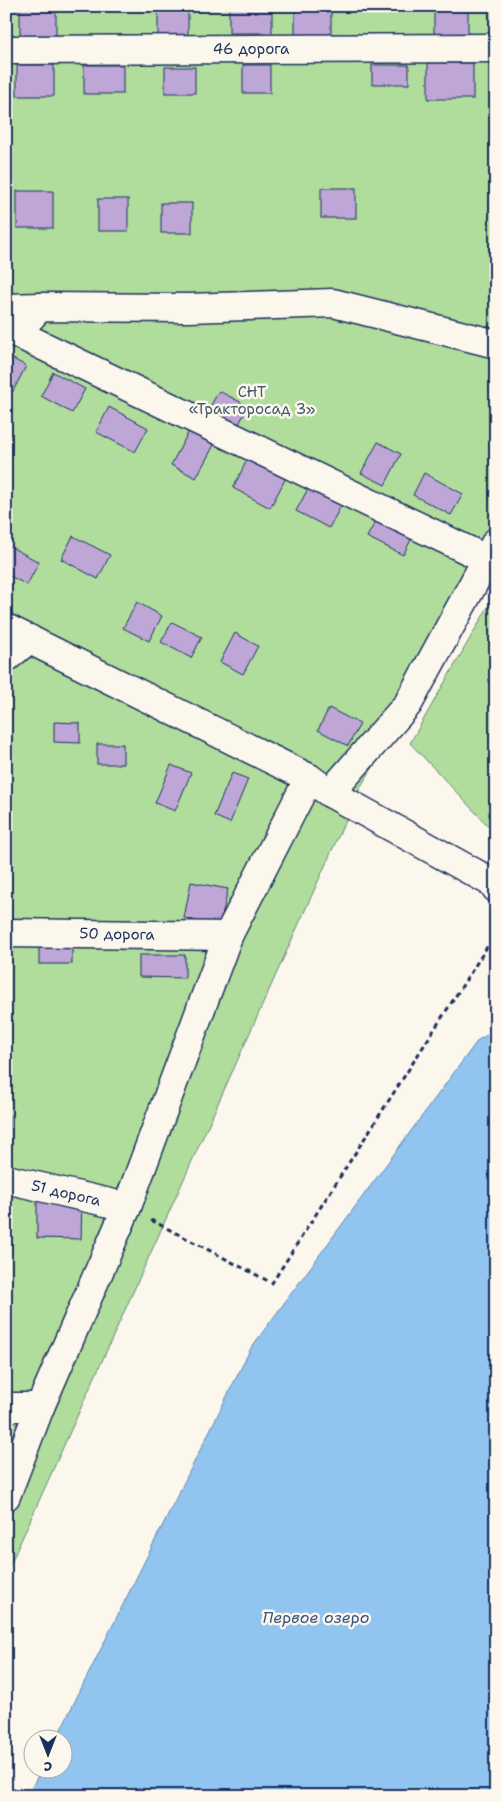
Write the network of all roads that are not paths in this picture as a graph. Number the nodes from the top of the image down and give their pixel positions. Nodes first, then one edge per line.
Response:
1 (496, 48) edge
2 (6, 50) edge
3 (40, 307) junction
4 (6, 308) edge
5 (496, 344) edge
6 (491, 550) edge
7 (18, 633) edge
8 (6, 658) edge
9 (308, 778) junction
10 (330, 793) junction
11 (496, 888) edge
12 (6, 933) edge
13 (228, 936) junction
14 (6, 1179) edge
15 (127, 1207) junction
16 (6, 1407) edge
17 (40, 1407) junction
18 (6, 1496) edge

1 - 2 street, 46 дорога
3 - 4 street
3 - 5 street
3 - 6 street
6 - 10 street
7 - 8 street
7 - 9 street
9 - 10 street
9 - 13 street
10 - 11 street
12 - 13 street, 50 дорога
13 - 15 street
14 - 15 street, 51 дорога
15 - 17 street
16 - 17 street
17 - 18 street

